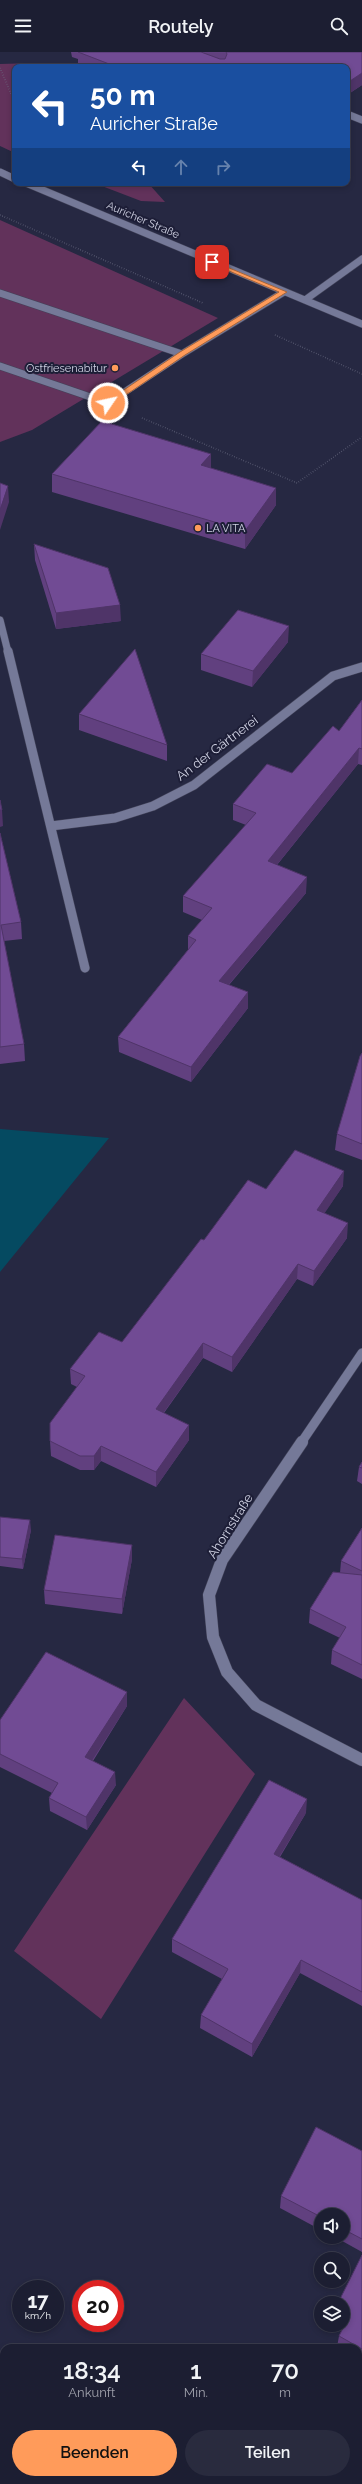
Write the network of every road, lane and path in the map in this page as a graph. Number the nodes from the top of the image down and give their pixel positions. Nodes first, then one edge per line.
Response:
1 (0, 68) edge
2 (12, 96) edge
3 (350, 115) edge
4 (362, 120) edge
5 (0, 172) edge
6 (12, 177) edge
7 (33, 186) edge
8 (0, 215) edge
9 (362, 259) edge
10 (284, 292) junction
11 (0, 293) edge
12 (305, 300) junction
13 (239, 319) junction
14 (362, 324) edge
15 (182, 354) junction
16 (0, 366) edge
17 (362, 374) edge
18 (108, 403) junction
19 (362, 437) edge
20 (0, 620) edge
21 (362, 667) edge
22 (51, 826) junction
23 (85, 968) dead end
24 (362, 1353) edge
25 (362, 1760) edge

1 - 2 path
3 - 4 street
5 - 6 street
7 - 10 street, Auricher Straße
8 - 13 path
9 - 12 street
10 - 12 street, Auricher Straße
10 - 13 street
11 - 15 street
12 - 14 street, Auricher Straße
13 - 15 street
13 - 17 path
15 - 18 street
16 - 18 street
18 - 19 path
20 - 22 street
21 - 22 street, An der Gärtnerei
22 - 23 street
24 - 25 street, Ahornstraße

